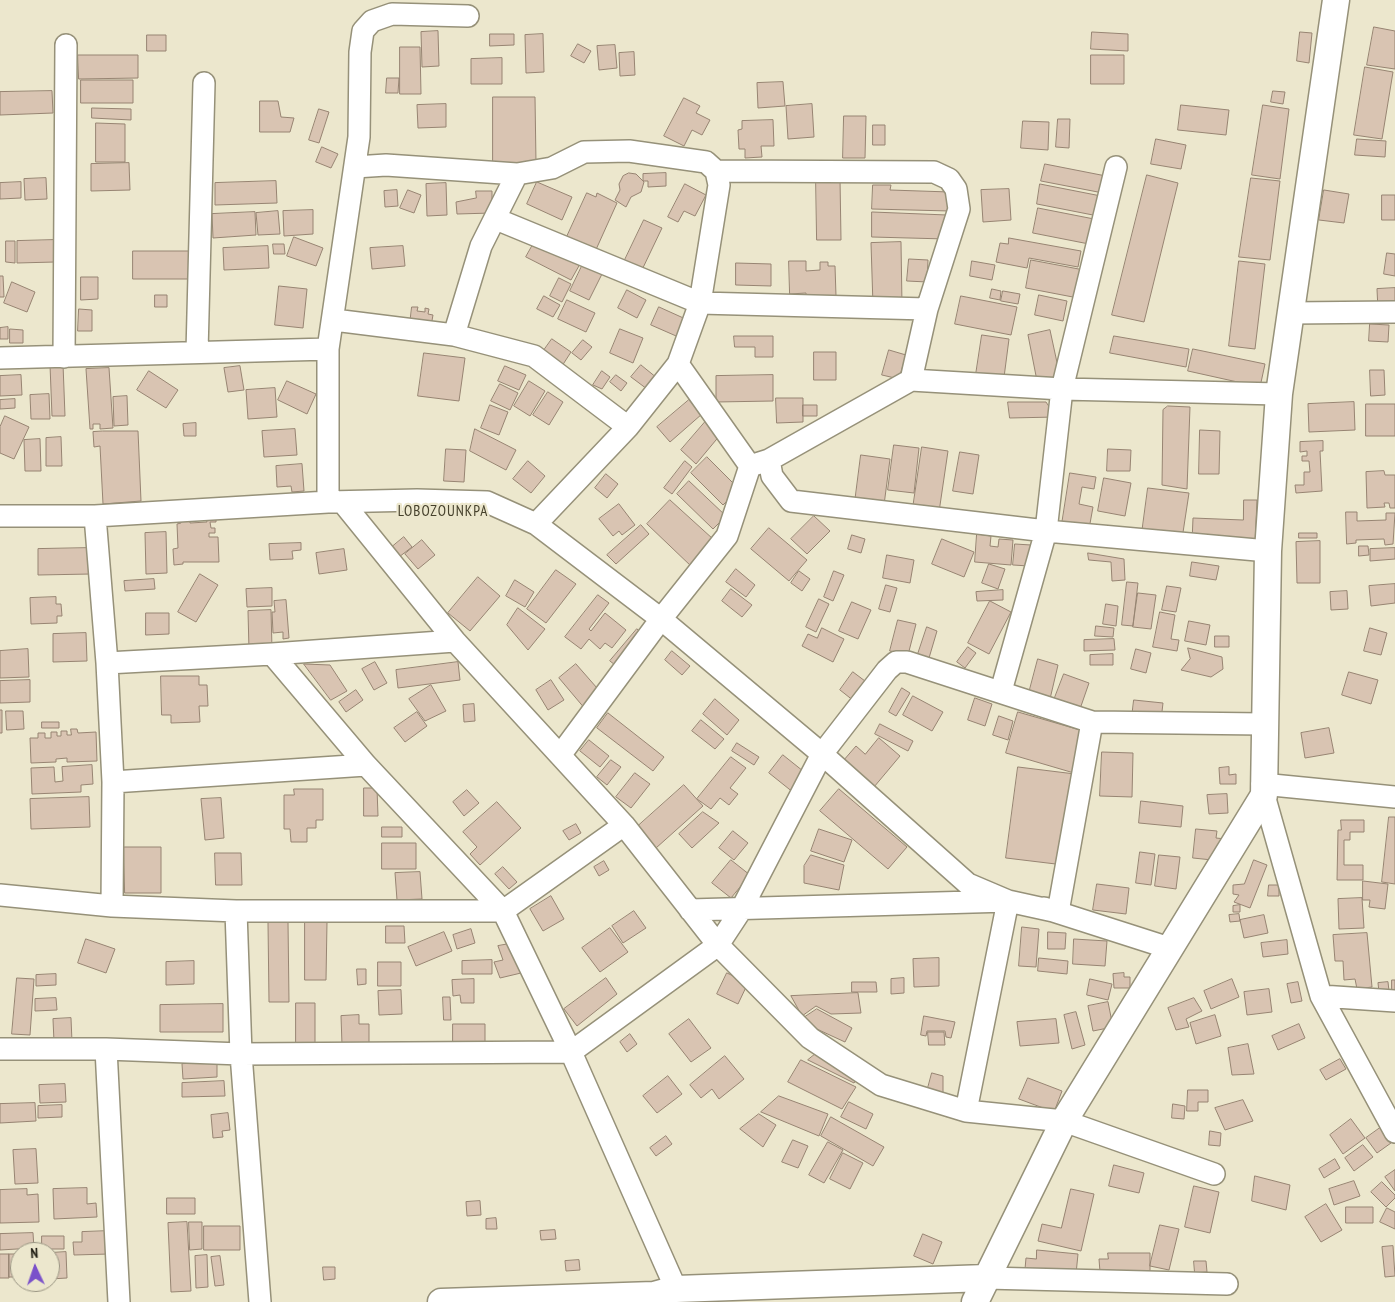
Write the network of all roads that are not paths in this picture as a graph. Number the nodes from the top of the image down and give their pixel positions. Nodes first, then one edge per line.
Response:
1 (1336, 0) edge
2 (468, 16) dead end
3 (66, 46) dead end
4 (204, 83) dead end
5 (355, 167) junction
6 (1116, 167) dead end
7 (716, 171) junction
8 (518, 174) junction
9 (496, 219) junction
10 (700, 303) junction
11 (928, 309) junction
12 (1395, 312) edge
13 (1291, 313) junction
14 (334, 320) junction
15 (454, 335) junction
16 (328, 349) junction
17 (197, 352) junction
18 (64, 357) junction
19 (0, 358) edge
20 (678, 364) junction
21 (911, 380) junction
22 (1062, 390) junction
23 (1279, 394) junction
24 (628, 427) junction
25 (760, 463) junction
26 (336, 503) junction
27 (0, 516) edge
28 (95, 516) junction
29 (536, 524) junction
30 (1046, 532) junction
31 (1268, 551) junction
32 (662, 619) junction
33 (455, 641) junction
34 (272, 654) junction
35 (107, 663) junction
36 (1001, 691) junction
37 (1092, 722) junction
38 (1264, 724) junction
39 (561, 754) junction
40 (822, 754) junction
41 (366, 765) junction
42 (113, 782) junction
43 (1263, 790) junction
44 (1395, 796) edge
45 (624, 825) junction
46 (968, 884) junction
47 (0, 895) edge
48 (1008, 901) junction
49 (112, 906) junction
50 (690, 910) junction
51 (740, 910) junction
52 (236, 911) junction
53 (504, 911) junction
54 (1058, 912) junction
55 (718, 945) junction
56 (1169, 948) junction
57 (1321, 996) junction
58 (1395, 1002) edge
59 (0, 1049) edge
60 (106, 1049) junction
61 (572, 1052) junction
62 (241, 1054) junction
63 (966, 1111) junction
64 (1064, 1121) junction
65 (1395, 1132) edge
66 (1214, 1174) dead end
67 (986, 1278) junction
68 (1227, 1284) dead end
69 (660, 1295) edge
70 (118, 1302) edge
71 (260, 1302) edge
72 (440, 1302) edge
73 (975, 1302) edge

1 - 13 street
2 - 5 street
3 - 18 street
4 - 17 street
5 - 8 street
5 - 14 street
6 - 22 street
7 - 8 street
7 - 10 street
7 - 11 street
8 - 9 street
9 - 10 street
9 - 15 street
10 - 11 street
10 - 20 street
11 - 21 street
12 - 13 street
13 - 23 street
14 - 15 street
14 - 16 street
15 - 24 street
16 - 17 street
16 - 26 street
17 - 18 street
18 - 19 street
20 - 24 street
20 - 25 street
21 - 22 street
21 - 25 street
22 - 23 street
22 - 30 street
23 - 31 street
24 - 29 street
25 - 30 street
25 - 32 street
26 - 28 street
26 - 29 street
26 - 33 street
27 - 28 street
28 - 35 street
29 - 32 street
30 - 31 street
30 - 36 street
31 - 38 street
32 - 39 street
32 - 40 street
33 - 34 street
33 - 39 street
34 - 35 street
34 - 41 street
35 - 42 street
36 - 37 street
36 - 40 street
37 - 38 street
37 - 54 street
38 - 43 street
39 - 45 street
40 - 46 street
40 - 51 street
41 - 42 street
41 - 53 street
42 - 49 street
43 - 44 street
43 - 56 street
43 - 57 street
45 - 50 street
45 - 53 street
46 - 48 street
46 - 54 street
47 - 49 street
48 - 51 street
48 - 54 street
48 - 63 street
49 - 52 street
50 - 51 street
50 - 55 street
51 - 55 street
52 - 53 street
52 - 62 street
53 - 61 street
54 - 56 street
55 - 61 street
55 - 63 street
56 - 64 street
57 - 58 street
57 - 65 street
59 - 60 street
60 - 62 street
60 - 70 street
61 - 62 street
61 - 69 street
62 - 71 street
63 - 64 street
64 - 66 street
64 - 67 street
67 - 68 street
67 - 69 street
67 - 73 street
69 - 72 street

